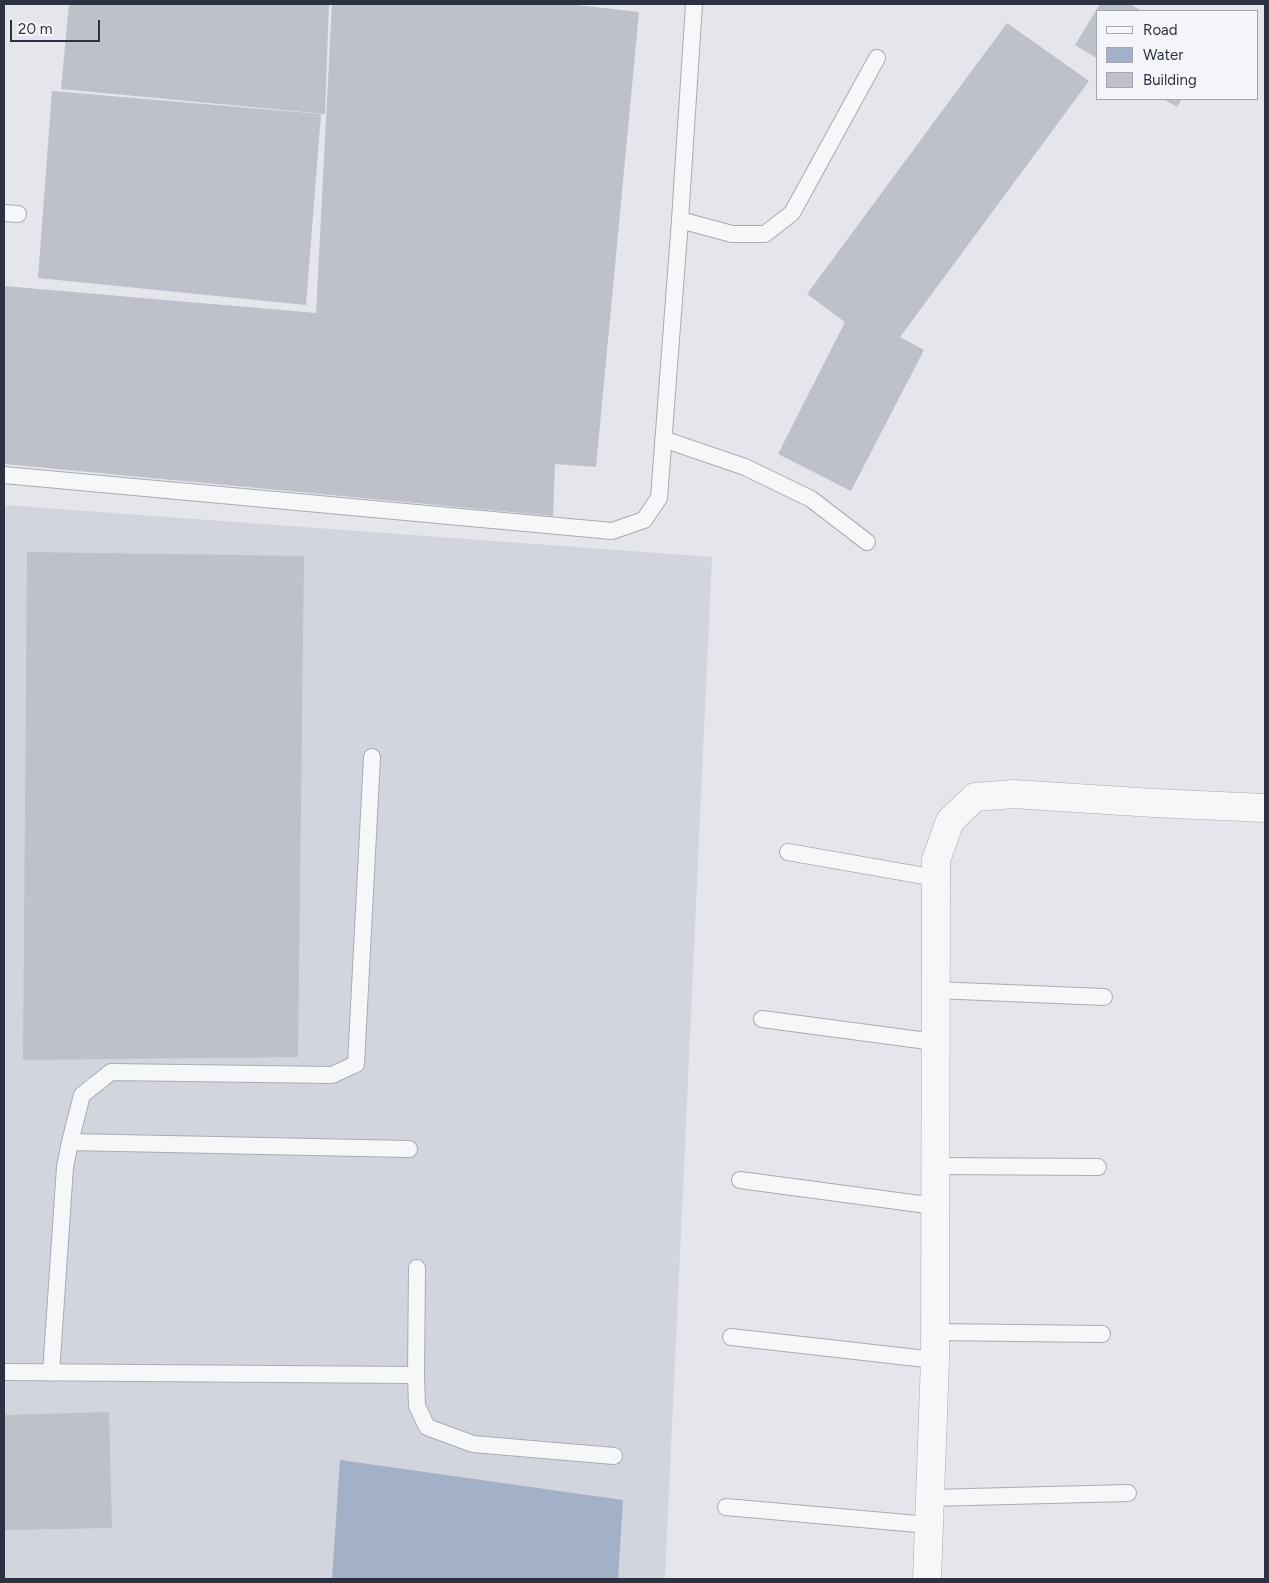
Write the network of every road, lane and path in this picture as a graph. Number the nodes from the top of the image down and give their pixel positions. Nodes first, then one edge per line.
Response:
1 (694, 4) edge
2 (877, 58) dead end
3 (680, 220) junction
4 (663, 439) junction
5 (4, 475) edge
6 (867, 542) dead end
7 (372, 757) dead end
8 (1265, 808) edge
9 (788, 852) dead end
10 (936, 878) junction
11 (935, 990) junction
12 (1104, 997) dead end
13 (762, 1019) dead end
14 (935, 1042) junction
15 (70, 1142) junction
16 (409, 1149) dead end
17 (935, 1166) junction
18 (1098, 1167) dead end
19 (740, 1180) dead end
20 (935, 1206) junction
21 (417, 1268) dead end
22 (935, 1332) junction
23 (1102, 1334) dead end
24 (731, 1337) dead end
25 (935, 1360) junction
26 (4, 1372) edge
27 (51, 1373) junction
28 (416, 1376) junction
29 (614, 1456) dead end
30 (1128, 1493) dead end
31 (930, 1498) junction
32 (726, 1507) dead end
33 (930, 1525) junction
34 (928, 1579) edge

1 - 3 lane
2 - 3 lane
3 - 4 lane
4 - 5 lane
4 - 6 lane
7 - 15 lane
8 - 10 street
9 - 10 lane
10 - 11 street
11 - 12 lane
11 - 14 street
13 - 14 lane
14 - 17 street
15 - 16 lane
15 - 27 lane
17 - 18 lane
17 - 20 street
19 - 20 lane
20 - 22 street
21 - 28 lane
22 - 23 lane
22 - 25 street
24 - 25 lane
25 - 31 street
26 - 27 lane
27 - 28 lane
28 - 29 lane
30 - 31 lane
31 - 33 street
32 - 33 lane
33 - 34 street

